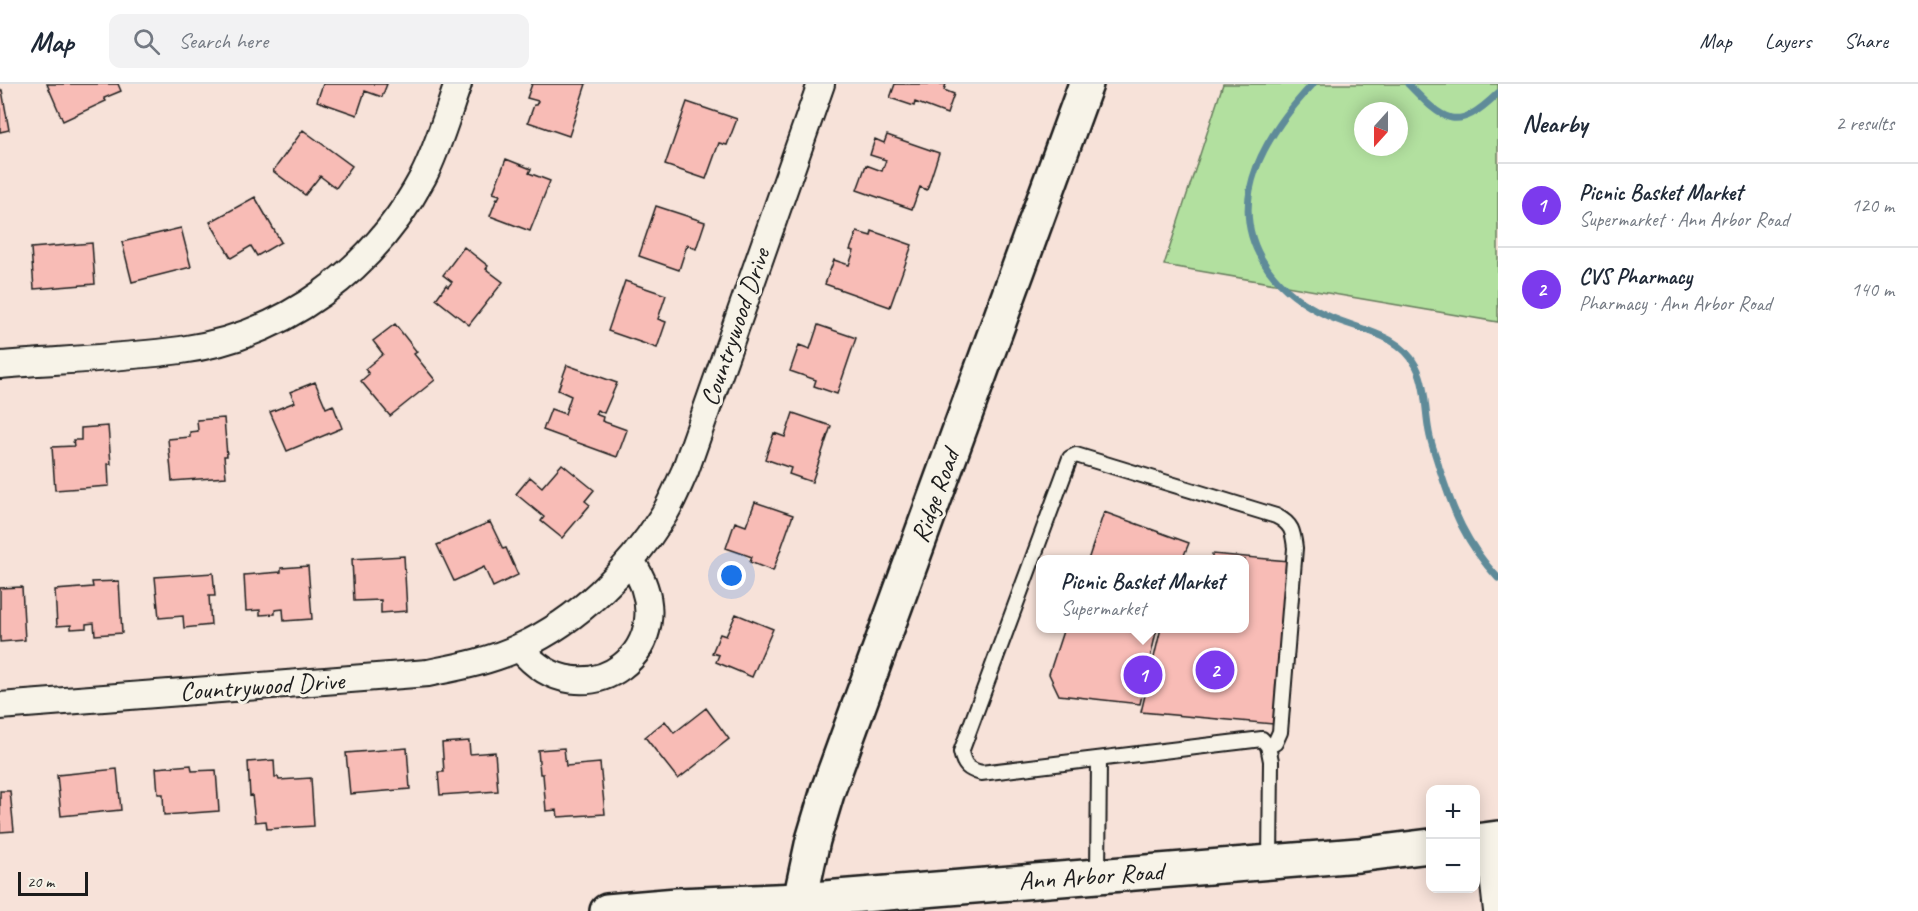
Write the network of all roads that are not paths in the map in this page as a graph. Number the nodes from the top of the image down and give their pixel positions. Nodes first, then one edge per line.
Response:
1 (458, 84) edge
2 (821, 84) edge
3 (1086, 84) edge
4 (0, 365) edge
5 (631, 561) junction
6 (520, 648) junction
7 (0, 706) edge
8 (1268, 746) junction
9 (1099, 759) junction
10 (1488, 839) edge
11 (1426, 847) edge
12 (1270, 862) junction
13 (1098, 875) junction
14 (798, 905) edge
15 (607, 911) edge
16 (1497, 911) edge

1 - 4 street
2 - 5 street, Countrywood Drive
3 - 14 street, Ridge Road
5 - 6 street, Countrywood Drive
5 - 6 street
6 - 7 street, Countrywood Drive
8 - 9 lane
8 - 9 lane
8 - 12 lane
9 - 13 lane
10 - 16 street
11 - 12 street, Ann Arbor Road
12 - 13 street, Ann Arbor Road
13 - 14 street, Ann Arbor Road
14 - 15 street, Ann Arbor Road

